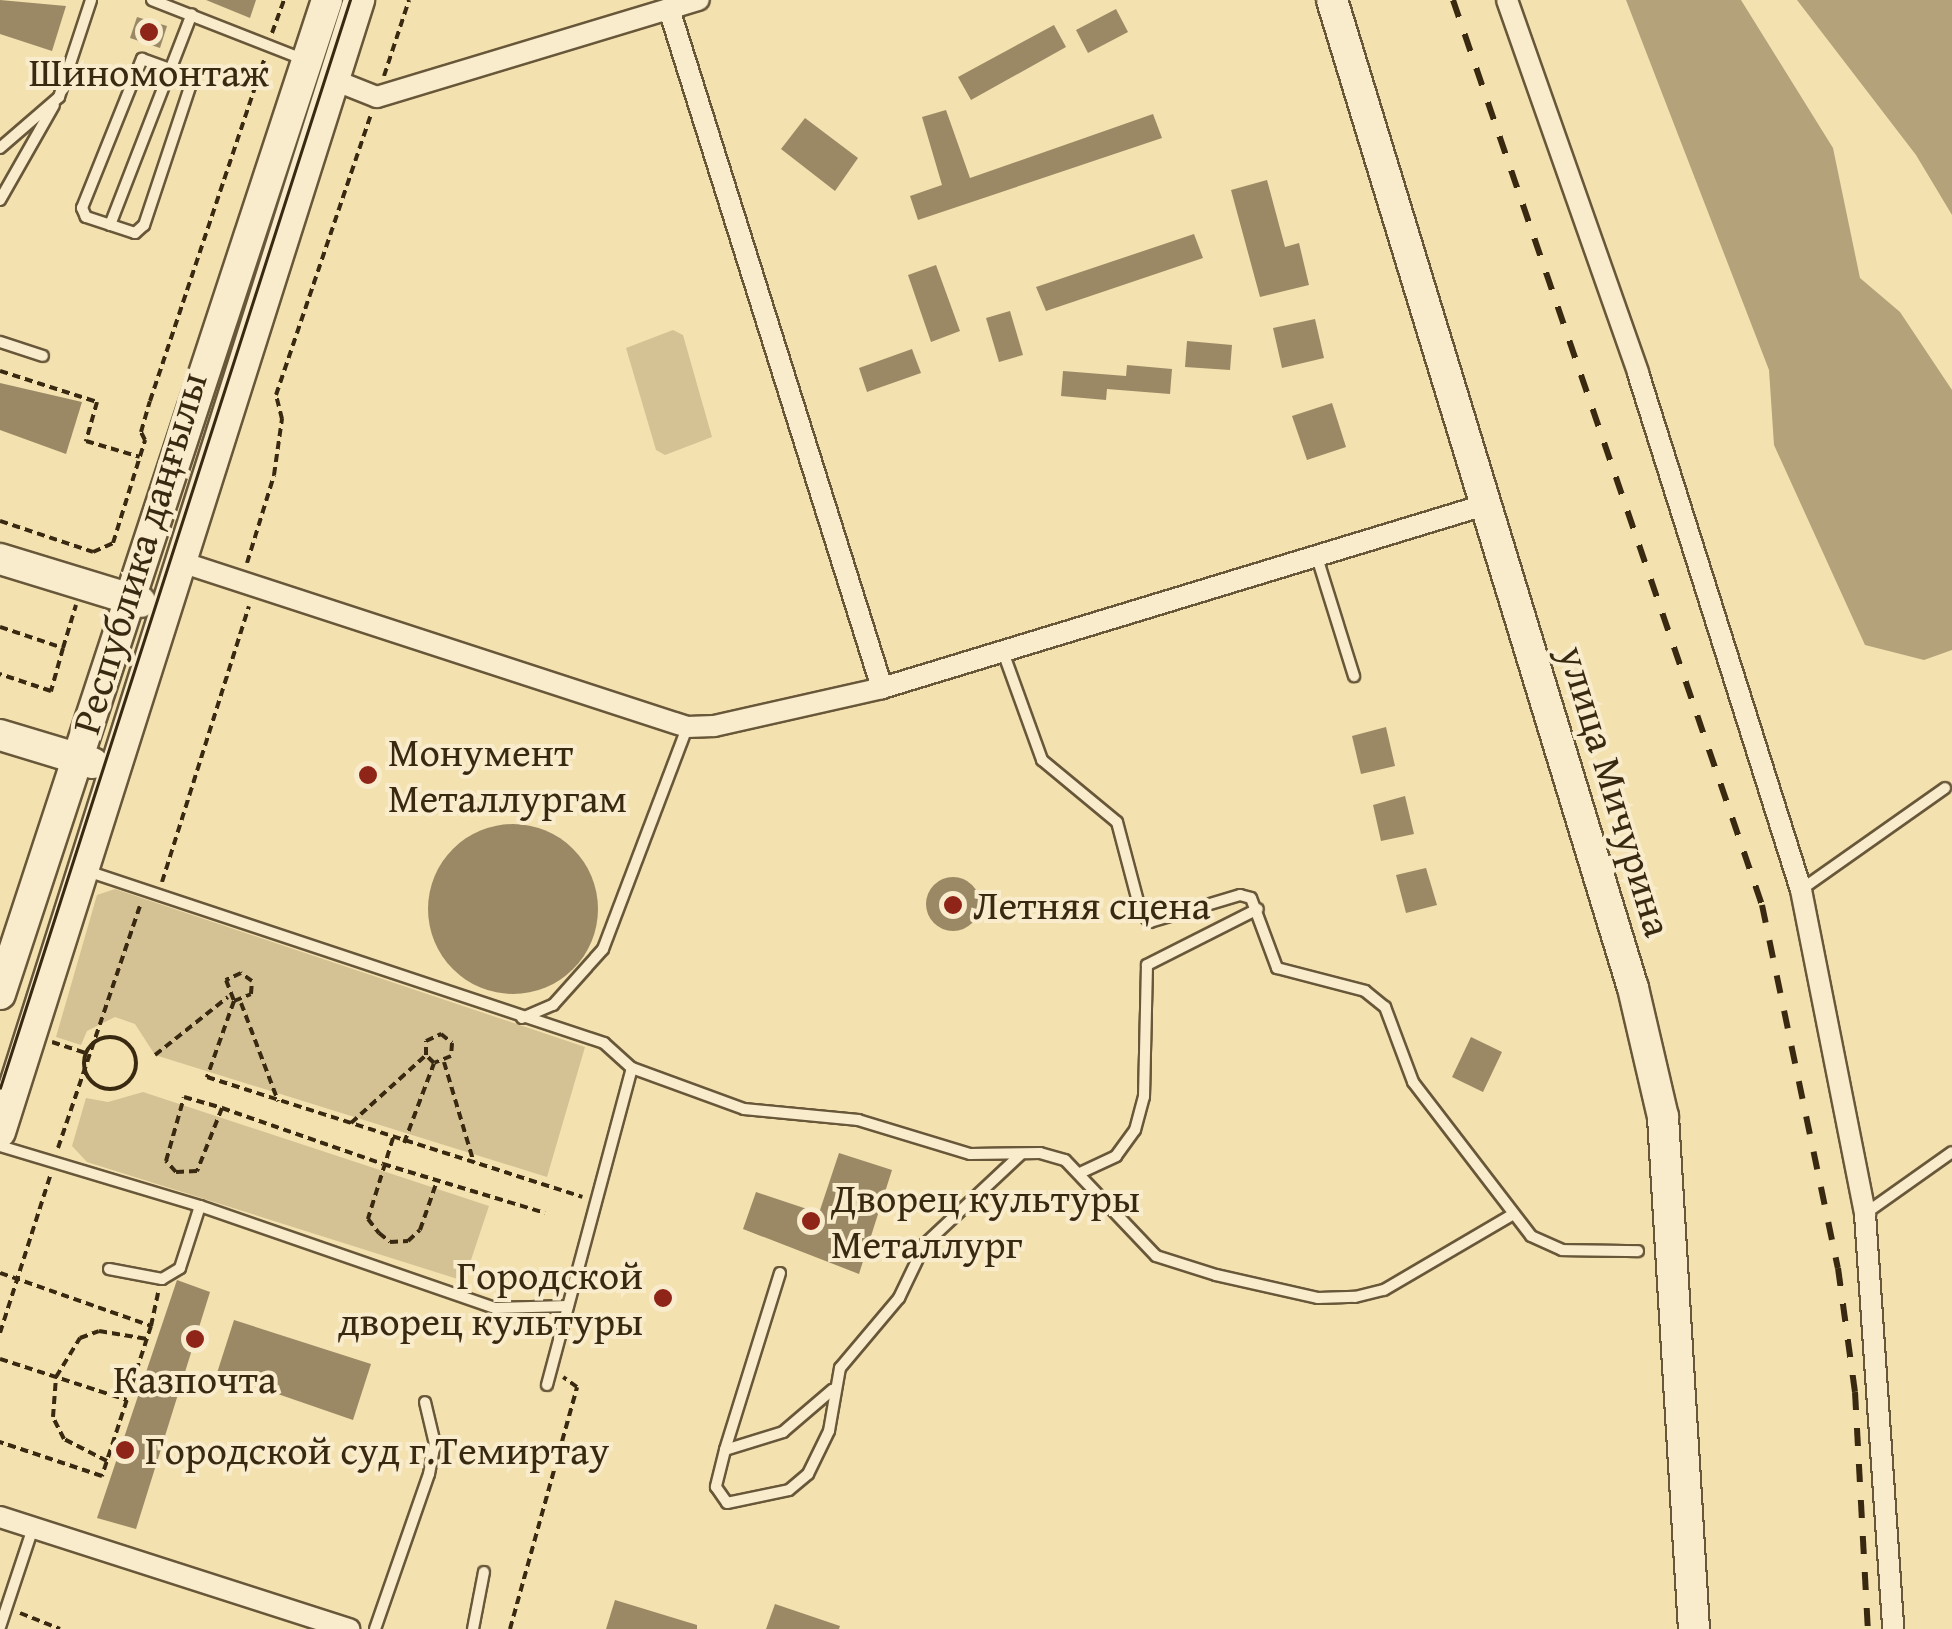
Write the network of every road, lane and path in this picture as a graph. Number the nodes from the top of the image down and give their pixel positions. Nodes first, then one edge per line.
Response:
1 (90, 0) edge
2 (152, 0) edge
3 (284, 0) edge
4 (327, 0) edge
5 (359, 0) edge
6 (699, 0) edge
7 (1332, 0) edge
8 (1507, 0) edge
9 (180, 4) edge
10 (669, 9) junction
11 (192, 14) junction
12 (268, 45) junction
13 (308, 61) junction
14 (171, 67) junction
15 (334, 80) junction
16 (59, 97) junction
17 (0, 148) edge
18 (0, 200) edge
19 (110, 225) junction
20 (0, 342) edge
21 (44, 356) dead end
22 (0, 371) edge
23 (140, 457) junction
24 (1488, 504) junction
25 (0, 522) edge
26 (1316, 553) junction
27 (0, 559) edge
28 (178, 561) junction
29 (126, 596) junction
30 (77, 603) dead end
31 (163, 608) junction
32 (0, 628) edge
33 (63, 648) junction
34 (1002, 650) junction
35 (0, 674) edge
36 (1354, 676) dead end
37 (882, 688) junction
38 (687, 727) junction
39 (0, 735) edge
40 (75, 757) junction
41 (112, 770) junction
42 (1946, 788) dead end
43 (81, 869) junction
44 (1801, 890) junction
45 (1258, 909) junction
46 (0, 994) edge
47 (228, 997) junction
48 (238, 1002) junction
49 (522, 1018) junction
50 (31, 1035) junction
51 (85, 1053) junction
52 (155, 1055) dead end
53 (426, 1055) junction
54 (444, 1062) junction
55 (434, 1063) junction
56 (632, 1068) junction
57 (278, 1101) junction
58 (222, 1108) junction
59 (350, 1124) junction
60 (0, 1132) edge
61 (393, 1138) junction
62 (404, 1143) junction
63 (0, 1146) edge
64 (1952, 1152) edge
65 (1020, 1154) junction
66 (474, 1163) junction
67 (382, 1164) junction
68 (1080, 1173) junction
69 (437, 1181) junction
70 (45, 1193) dead end
71 (596, 1201) junction
72 (200, 1206) junction
73 (545, 1213) dead end
74 (1865, 1214) junction
75 (1510, 1216) junction
76 (1638, 1250) dead end
77 (109, 1269) dead end
78 (0, 1272) edge
79 (780, 1273) dead end
80 (162, 1278) junction
81 (18, 1279) junction
82 (568, 1306) junction
83 (151, 1326) junction
84 (0, 1333) edge
85 (147, 1339) junction
86 (0, 1359) edge
87 (551, 1369) junction
88 (56, 1377) junction
89 (547, 1385) dead end
90 (833, 1389) junction
91 (127, 1400) junction
92 (425, 1402) dead end
93 (0, 1442) edge
94 (725, 1450) junction
95 (107, 1461) junction
96 (0, 1517) edge
97 (34, 1528) junction
98 (484, 1572) dead end
99 (7, 1607) junction
100 (0, 1626) edge
101 (60, 1629) edge
102 (349, 1629) edge
103 (375, 1629) edge
104 (473, 1629) edge
105 (510, 1629) edge
106 (1694, 1629) edge
107 (1893, 1629) edge

1 - 16 lane
2 - 9 lane
3 - 12 path
4 - 13 main road, Республика даңғылы
5 - 15 main road, Республика даңғылы
6 - 10 street
7 - 24 main road, улица Мичурина
8 - 44 street
9 - 11 lane
10 - 15 street
10 - 37 street
11 - 12 lane
11 - 14 lane
12 - 13 lane
12 - 23 path
13 - 29 main road, Республика даңғылы
14 - 19 lane
14 - 19 lane
14 - 19 lane
15 - 28 main road, Республика даңғылы
16 - 17 lane
16 - 18 lane
20 - 21 lane
22 - 23 path
23 - 25 path
24 - 26 street
24 - 106 main road, улица Мичурина
26 - 34 street
26 - 36 lane
27 - 29 main road
28 - 31 main road, Республика даңғылы
28 - 38 street
29 - 31 main road
29 - 40 main road, Республика даңғылы
30 - 33 path
31 - 41 main road, Республика даңғылы
32 - 33 path
33 - 35 path
34 - 37 street
34 - 45 lane
37 - 38 street
38 - 49 lane
39 - 40 main road
40 - 41 main road
40 - 46 main road, Республика даңғылы
41 - 43 main road, Республика даңғылы
42 - 44 lane
43 - 49 lane
43 - 50 main road, Республика даңғылы
44 - 74 street
45 - 68 lane
45 - 75 lane
47 - 48 path
47 - 48 path
47 - 52 path
48 - 57 path
48 - 57 path
49 - 56 lane
50 - 51 path
50 - 60 main road, Республика даңғылы
51 - 51 path
53 - 54 path
53 - 55 path
53 - 59 path
54 - 55 path
54 - 66 path
55 - 62 path
56 - 65 lane
56 - 71 lane
57 - 59 path
58 - 58 path
58 - 67 path
59 - 61 path
61 - 62 path
61 - 67 path
62 - 66 path
63 - 72 lane
64 - 74 lane
65 - 68 lane
65 - 90 lane
66 - 71 path
67 - 69 path
67 - 69 path
68 - 75 lane
69 - 73 path
70 - 81 path
71 - 82 lane
72 - 80 lane
72 - 82 lane
74 - 107 street
75 - 76 lane
77 - 80 lane
78 - 81 path
79 - 94 lane
80 - 83 path
81 - 83 path
81 - 84 path
82 - 87 lane
83 - 85 path
85 - 88 path
85 - 91 path
86 - 88 path
87 - 89 lane
87 - 105 path
88 - 91 path
88 - 95 path
90 - 94 lane
90 - 94 lane
91 - 95 path
92 - 103 lane
93 - 95 path
96 - 97 street
97 - 99 lane
97 - 102 street
98 - 104 lane
99 - 100 lane
99 - 101 path

